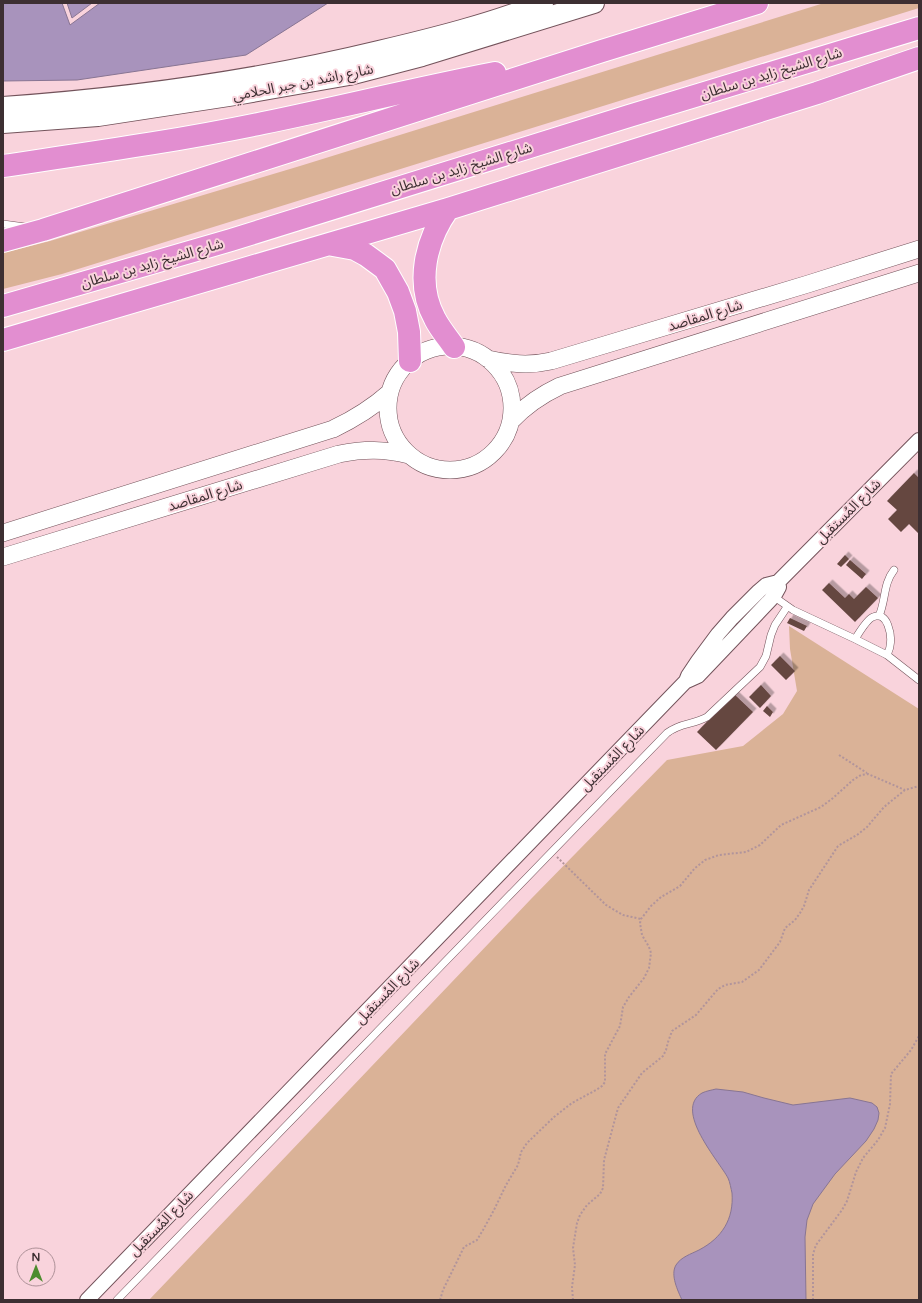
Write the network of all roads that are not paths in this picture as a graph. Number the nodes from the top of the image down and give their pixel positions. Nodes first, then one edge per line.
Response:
1 (543, 3) edge
2 (594, 3) edge
3 (757, 3) edge
4 (919, 28) edge
5 (602, 51) junction
6 (919, 58) edge
7 (3, 107) edge
8 (3, 123) edge
9 (3, 166) edge
10 (448, 210) junction
11 (3, 224) edge
12 (43, 230) junction
13 (3, 241) edge
14 (332, 245) junction
15 (919, 248) edge
16 (919, 272) edge
17 (3, 306) edge
18 (3, 340) edge
19 (454, 347) junction
20 (488, 359) junction
21 (410, 361) junction
22 (390, 392) junction
23 (511, 421) junction
24 (919, 440) edge
25 (409, 455) junction
26 (3, 533) edge
27 (3, 557) edge
28 (894, 570) dead end
29 (778, 582) junction
30 (759, 591) junction
31 (774, 596) junction
32 (787, 607) junction
33 (880, 616) junction
34 (855, 639) junction
35 (887, 655) junction
36 (919, 680) edge
37 (686, 681) junction
38 (87, 1300) edge
39 (117, 1300) edge

1 - 7 main road, شارع راشد بن جبر الحلامي
2 - 8 main road, شارع راشد بن جبر الحلامي
3 - 5 highway
4 - 17 highway, شارع الشيخ زايد بن سلطان
5 - 9 highway
5 - 12 highway
6 - 10 highway
10 - 14 highway
10 - 19 highway
11 - 12 lane
12 - 13 highway
14 - 18 highway
14 - 21 highway
15 - 20 street, شارع المقاصد
16 - 23 street, شارع المقاصد
19 - 20 street
19 - 21 street
20 - 23 street
21 - 22 street
22 - 25 street
22 - 26 street, شارع المقاصد
23 - 25 street
24 - 29 street, شارع المُستقبل
25 - 27 street, شارع المقاصد
28 - 33 lane
29 - 30 street, شارع المُستقبل
29 - 31 street, شارع المُستقبل
30 - 31 lane
30 - 37 street, شارع المُستقبل
31 - 32 lane
31 - 37 street, شارع المُستقبل
32 - 34 lane
32 - 39 lane
33 - 34 lane
33 - 35 lane
34 - 35 lane
35 - 36 lane
37 - 38 street, شارع المُستقبل

